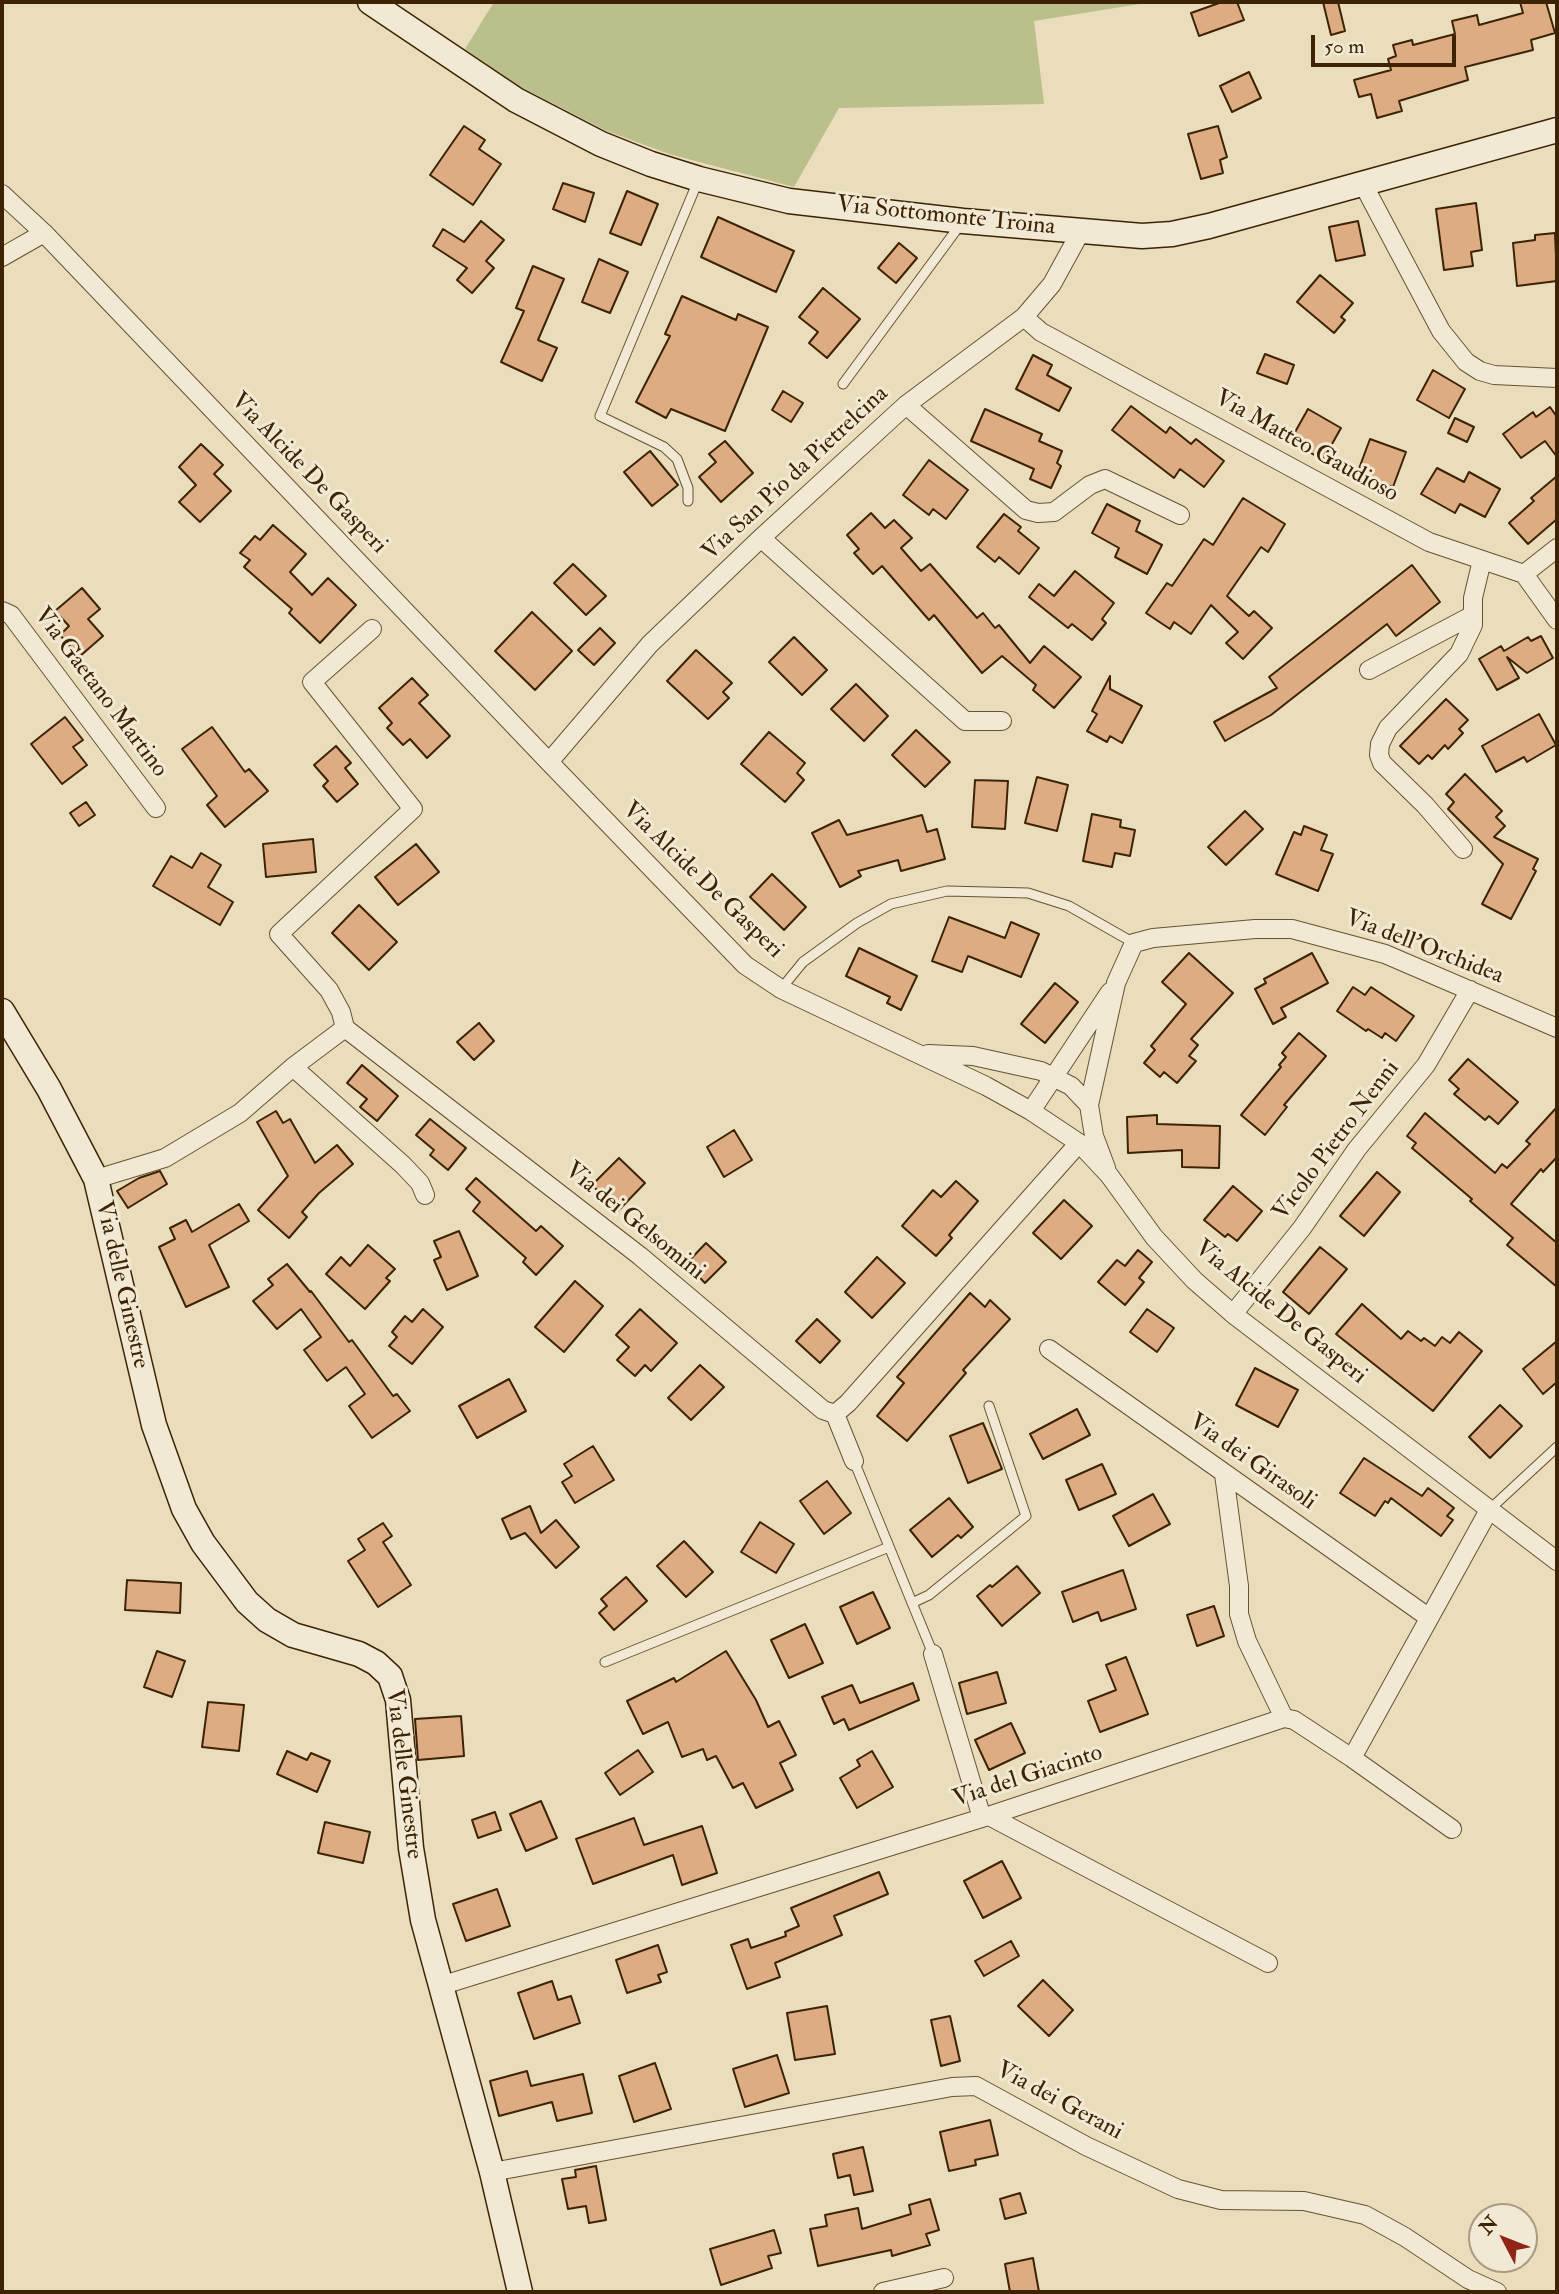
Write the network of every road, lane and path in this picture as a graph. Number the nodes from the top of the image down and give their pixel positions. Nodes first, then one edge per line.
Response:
1 (370, 2) edge
2 (1557, 130) edge
3 (699, 179) junction
4 (1363, 184) junction
5 (2, 194) edge
6 (963, 221) junction
7 (1081, 231) junction
8 (44, 233) junction
9 (2, 257) edge
10 (1024, 317) junction
11 (1557, 379) edge
12 (844, 384) dead end
13 (906, 405) junction
14 (688, 502) dead end
15 (1180, 515) dead end
16 (761, 538) junction
17 (1557, 548) edge
18 (1482, 560) junction
19 (1524, 574) junction
20 (2, 611) edge
21 (1473, 615) junction
22 (1557, 620) edge
23 (372, 629) dead end
24 (1369, 670) dead end
25 (1002, 721) dead end
26 (549, 762) junction
27 (156, 808) dead end
28 (1463, 849) dead end
29 (1134, 943) junction
30 (1116, 983) junction
31 (781, 989) junction
32 (1470, 990) junction
33 (2, 1012) edge
34 (345, 1028) junction
35 (1557, 1028) edge
36 (920, 1054) junction
37 (293, 1067) junction
38 (1054, 1077) junction
39 (1089, 1105) junction
40 (1031, 1111) junction
41 (1079, 1143) junction
42 (1109, 1175) junction
43 (96, 1179) junction
44 (425, 1195) dead end
45 (1233, 1314) junction
46 (1049, 1349) dead end
47 (989, 1406) dead end
48 (835, 1414) junction
49 (1557, 1447) edge
50 (854, 1461) joint
51 (1224, 1474) junction
52 (1489, 1510) junction
53 (889, 1548) junction
54 (1557, 1562) edge
55 (912, 1603) junction
56 (1428, 1617) junction
57 (933, 1654) joint
58 (605, 1662) dead end
59 (1284, 1718) junction
60 (1352, 1758) junction
61 (986, 1817) junction
62 (1452, 1829) dead end
63 (1268, 1962) dead end
64 (440, 1986) junction
65 (492, 2172) junction
66 (944, 2277) dead end
67 (520, 2292) edge
68 (883, 2292) edge
69 (1497, 2292) edge

1 - 3 street, Via Sottomonte Troina
2 - 4 street, Via Sottomonte Troina
3 - 6 street, Via Sottomonte Troina
3 - 14 lane
4 - 7 street, Via Sottomonte Troina
4 - 11 street
5 - 8 street, Via Alcide De Gasperi
6 - 7 street, Via Sottomonte Troina
6 - 12 lane
7 - 10 street, Via San Pio da Pietrelcina
8 - 9 street
8 - 26 street, Via Alcide De Gasperi
10 - 13 street, Via San Pio da Pietrelcina
10 - 18 street, Via Matteo Gaudioso
13 - 15 street
13 - 16 street, Via San Pio da Pietrelcina
16 - 25 street
16 - 26 street, Via San Pio da Pietrelcina
17 - 19 street
18 - 19 street, Via Matteo Gaudioso
18 - 21 street
19 - 22 street
20 - 27 street, Via Gaetano Martino
21 - 24 street
21 - 28 street
23 - 34 street
26 - 31 street, Via Alcide De Gasperi
29 - 30 street
29 - 31 lane
29 - 32 street, Via dell'Orchidea
30 - 38 street
30 - 39 street
31 - 36 street, Via Alcide De Gasperi
32 - 35 street, Via dell'Orchidea
32 - 45 street, Vicolo Pietro Nenni
33 - 43 street, Via delle Ginestre
34 - 37 street
34 - 48 street, Via dei Gelsomini
36 - 38 street
36 - 40 street, Via Alcide De Gasperi
37 - 43 street
37 - 44 street
38 - 39 street
38 - 40 street
39 - 42 street
40 - 41 street, Via Alcide De Gasperi
41 - 42 street, Via Alcide De Gasperi
41 - 48 street
42 - 45 street, Via Alcide De Gasperi
43 - 64 street, Via delle Ginestre
45 - 52 street, Via Alcide De Gasperi
46 - 51 street, Via dei Girasoli
47 - 55 lane
48 - 50 street
49 - 52 lane
50 - 53 lane
51 - 56 street, Via dei Girasoli
51 - 59 street
52 - 54 street, Via Alcide De Gasperi
52 - 56 street
53 - 55 lane
53 - 58 lane
55 - 57 lane
56 - 60 street
57 - 61 street
59 - 60 street
59 - 61 street, Via del Giacinto
60 - 62 street
61 - 63 street
61 - 64 street, Via del Giacinto
64 - 65 street, Via delle Ginestre
65 - 67 street, Via delle Ginestre
65 - 69 street, Via dei Gerani
66 - 68 street

